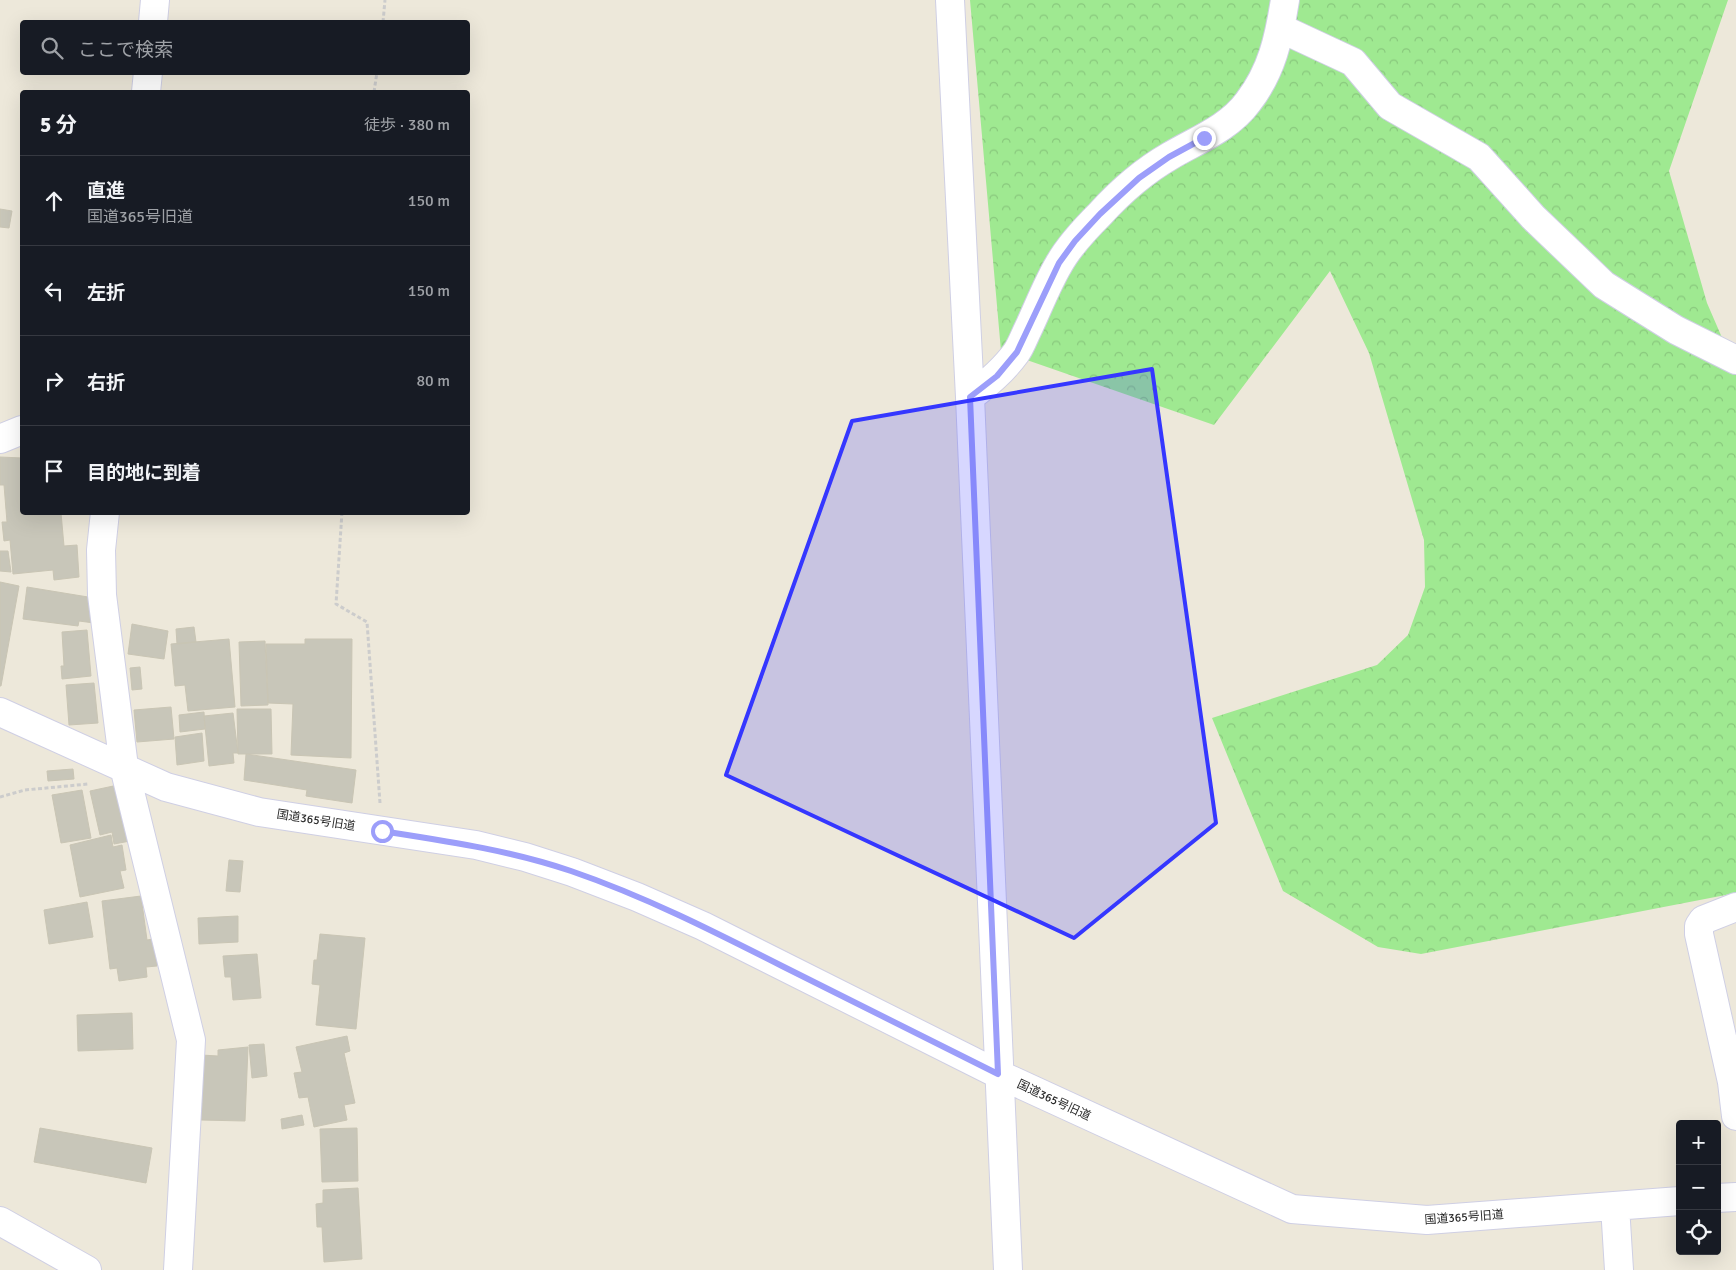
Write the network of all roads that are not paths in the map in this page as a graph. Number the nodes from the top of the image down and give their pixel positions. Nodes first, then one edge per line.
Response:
1 (155, 0) edge
2 (950, 0) edge
3 (1285, 0) edge
4 (153, 20) edge
5 (1280, 28) junction
6 (148, 75) edge
7 (146, 90) edge
8 (1736, 360) edge
9 (970, 397) junction
10 (20, 431) edge
11 (0, 439) edge
12 (105, 515) edge
13 (0, 712) edge
14 (124, 767) junction
15 (1736, 908) edge
16 (998, 1074) junction
17 (1736, 1116) edge
18 (1736, 1197) edge
19 (1721, 1198) edge
20 (1676, 1201) edge
21 (1614, 1206) junction
22 (0, 1221) edge
23 (87, 1270) edge
24 (178, 1270) edge
25 (1008, 1270) edge
26 (1618, 1270) edge

1 - 4 street
2 - 9 street
3 - 5 street
5 - 8 street
5 - 9 street
6 - 7 street
9 - 16 street
10 - 11 street
12 - 14 street
13 - 14 street, 国道365号旧道
14 - 16 street, 国道365号旧道
14 - 24 street
15 - 17 street
16 - 21 street, 国道365号旧道
16 - 25 street
18 - 19 street
20 - 21 street, 国道365号旧道
21 - 26 street
22 - 23 street

